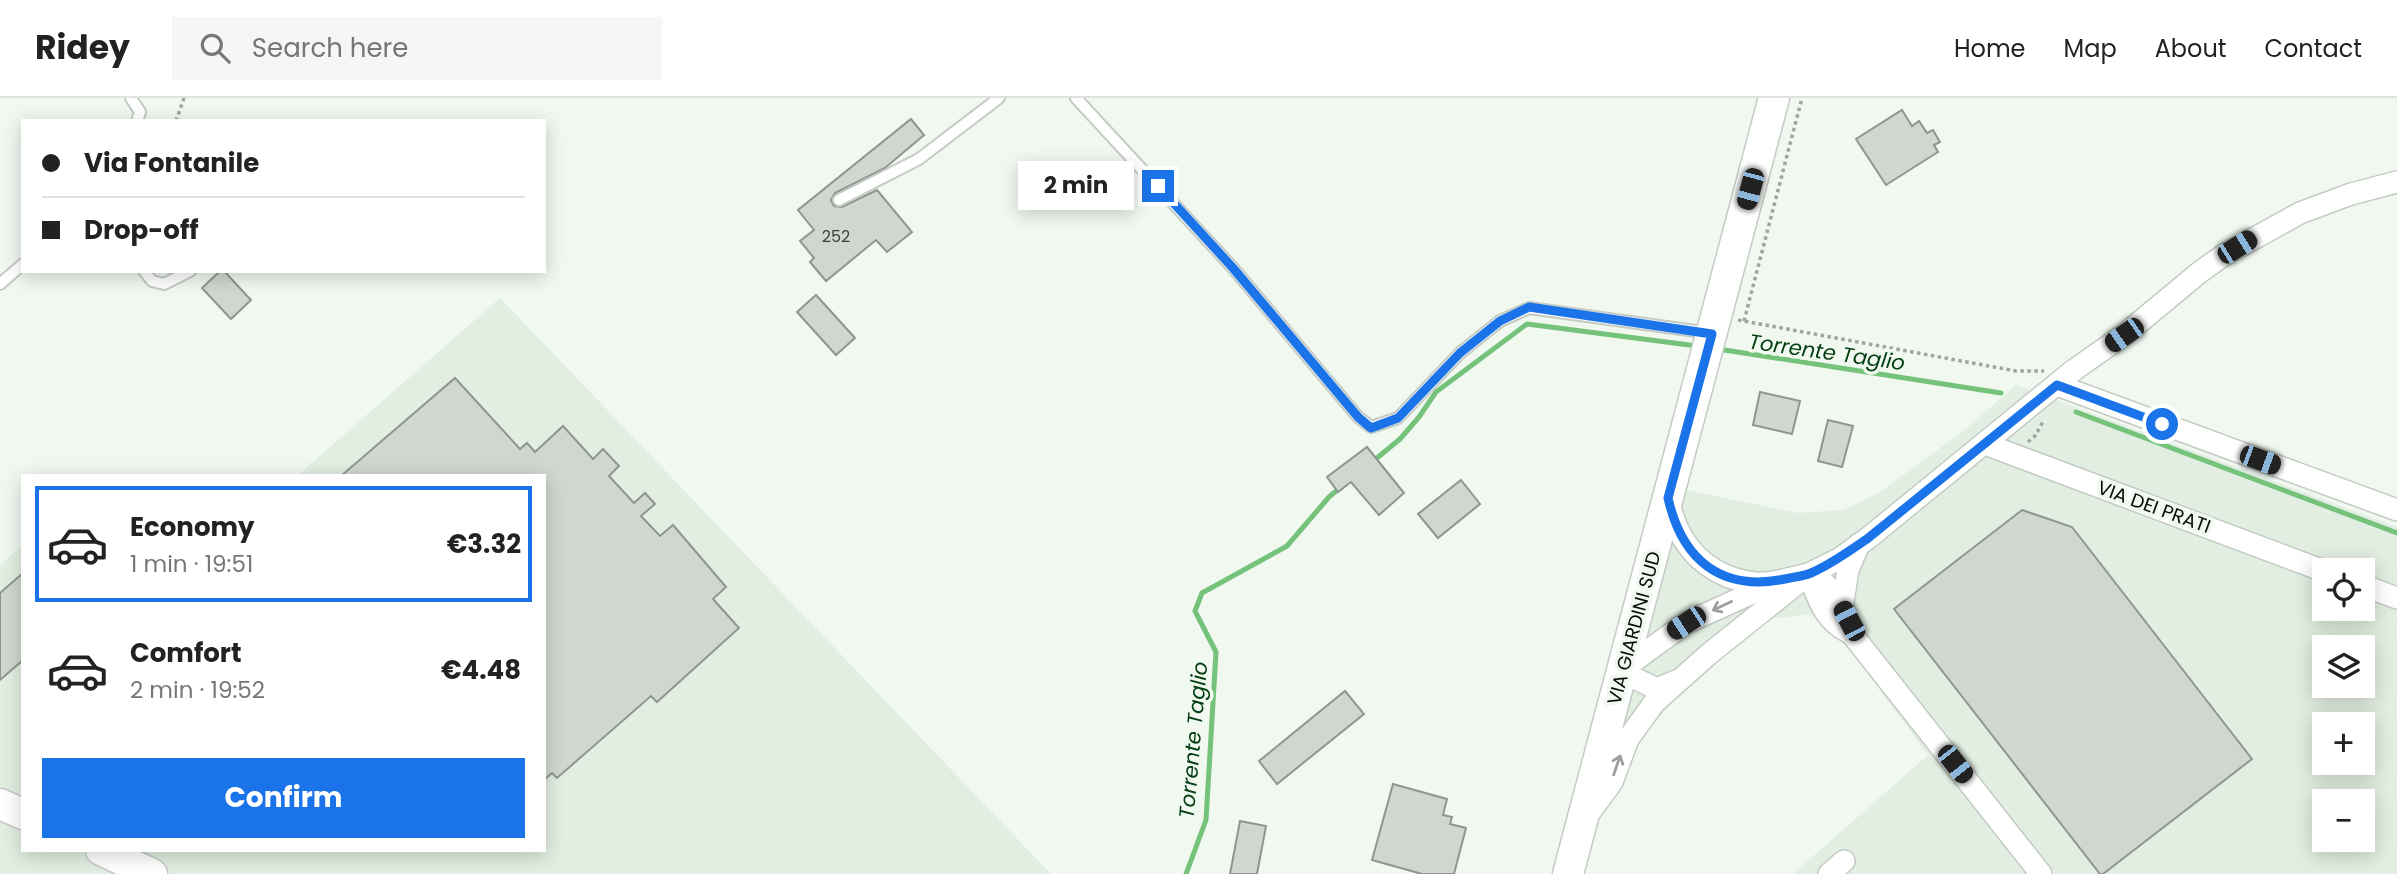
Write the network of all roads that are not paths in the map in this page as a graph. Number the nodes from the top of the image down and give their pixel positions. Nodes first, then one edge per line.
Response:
1 (131, 98) edge
2 (999, 98) edge
3 (1076, 98) edge
4 (1774, 98) edge
5 (138, 119) edge
6 (2397, 182) edge
7 (839, 200) dead end
8 (21, 266) edge
9 (146, 273) edge
10 (186, 273) edge
11 (0, 284) edge
12 (1710, 342) junction
13 (2057, 385) junction
14 (1985, 444) junction
15 (1668, 498) junction
16 (2397, 510) edge
17 (1859, 544) junction
18 (2312, 566) edge
19 (1810, 574) junction
20 (1785, 579) junction
21 (2375, 590) edge
22 (2397, 598) edge
23 (1775, 601) junction
24 (1832, 609) junction
25 (1624, 668) junction
26 (1677, 681) junction
27 (0, 804) edge
28 (21, 813) edge
29 (1582, 822) junction
30 (105, 852) edge
31 (152, 874) edge
32 (1567, 874) edge
33 (2041, 874) edge

1 - 5 lane
2 - 7 lane
3 - 12 lane
4 - 12 main road, VIA GIARDINI SUD
6 - 13 street
8 - 11 lane
9 - 10 lane
12 - 15 main road, VIA GIARDINI SUD
13 - 14 street
13 - 16 street
14 - 17 street
14 - 18 street, VIA DEI PRATI
15 - 20 street
15 - 25 main road, VIA GIARDINI SUD
17 - 19 street
17 - 24 street
19 - 20 street
19 - 23 street
19 - 24 street
20 -> 25 street
21 - 22 street
23 - 24 street
23 - 26 street
24 - 33 street
25 - 26 street
25 - 29 main road, VIA GIARDINI SUD
29 -> 26 street
27 - 28 main road
29 - 32 main road, VIA GIARDINI SUD
30 - 31 main road

